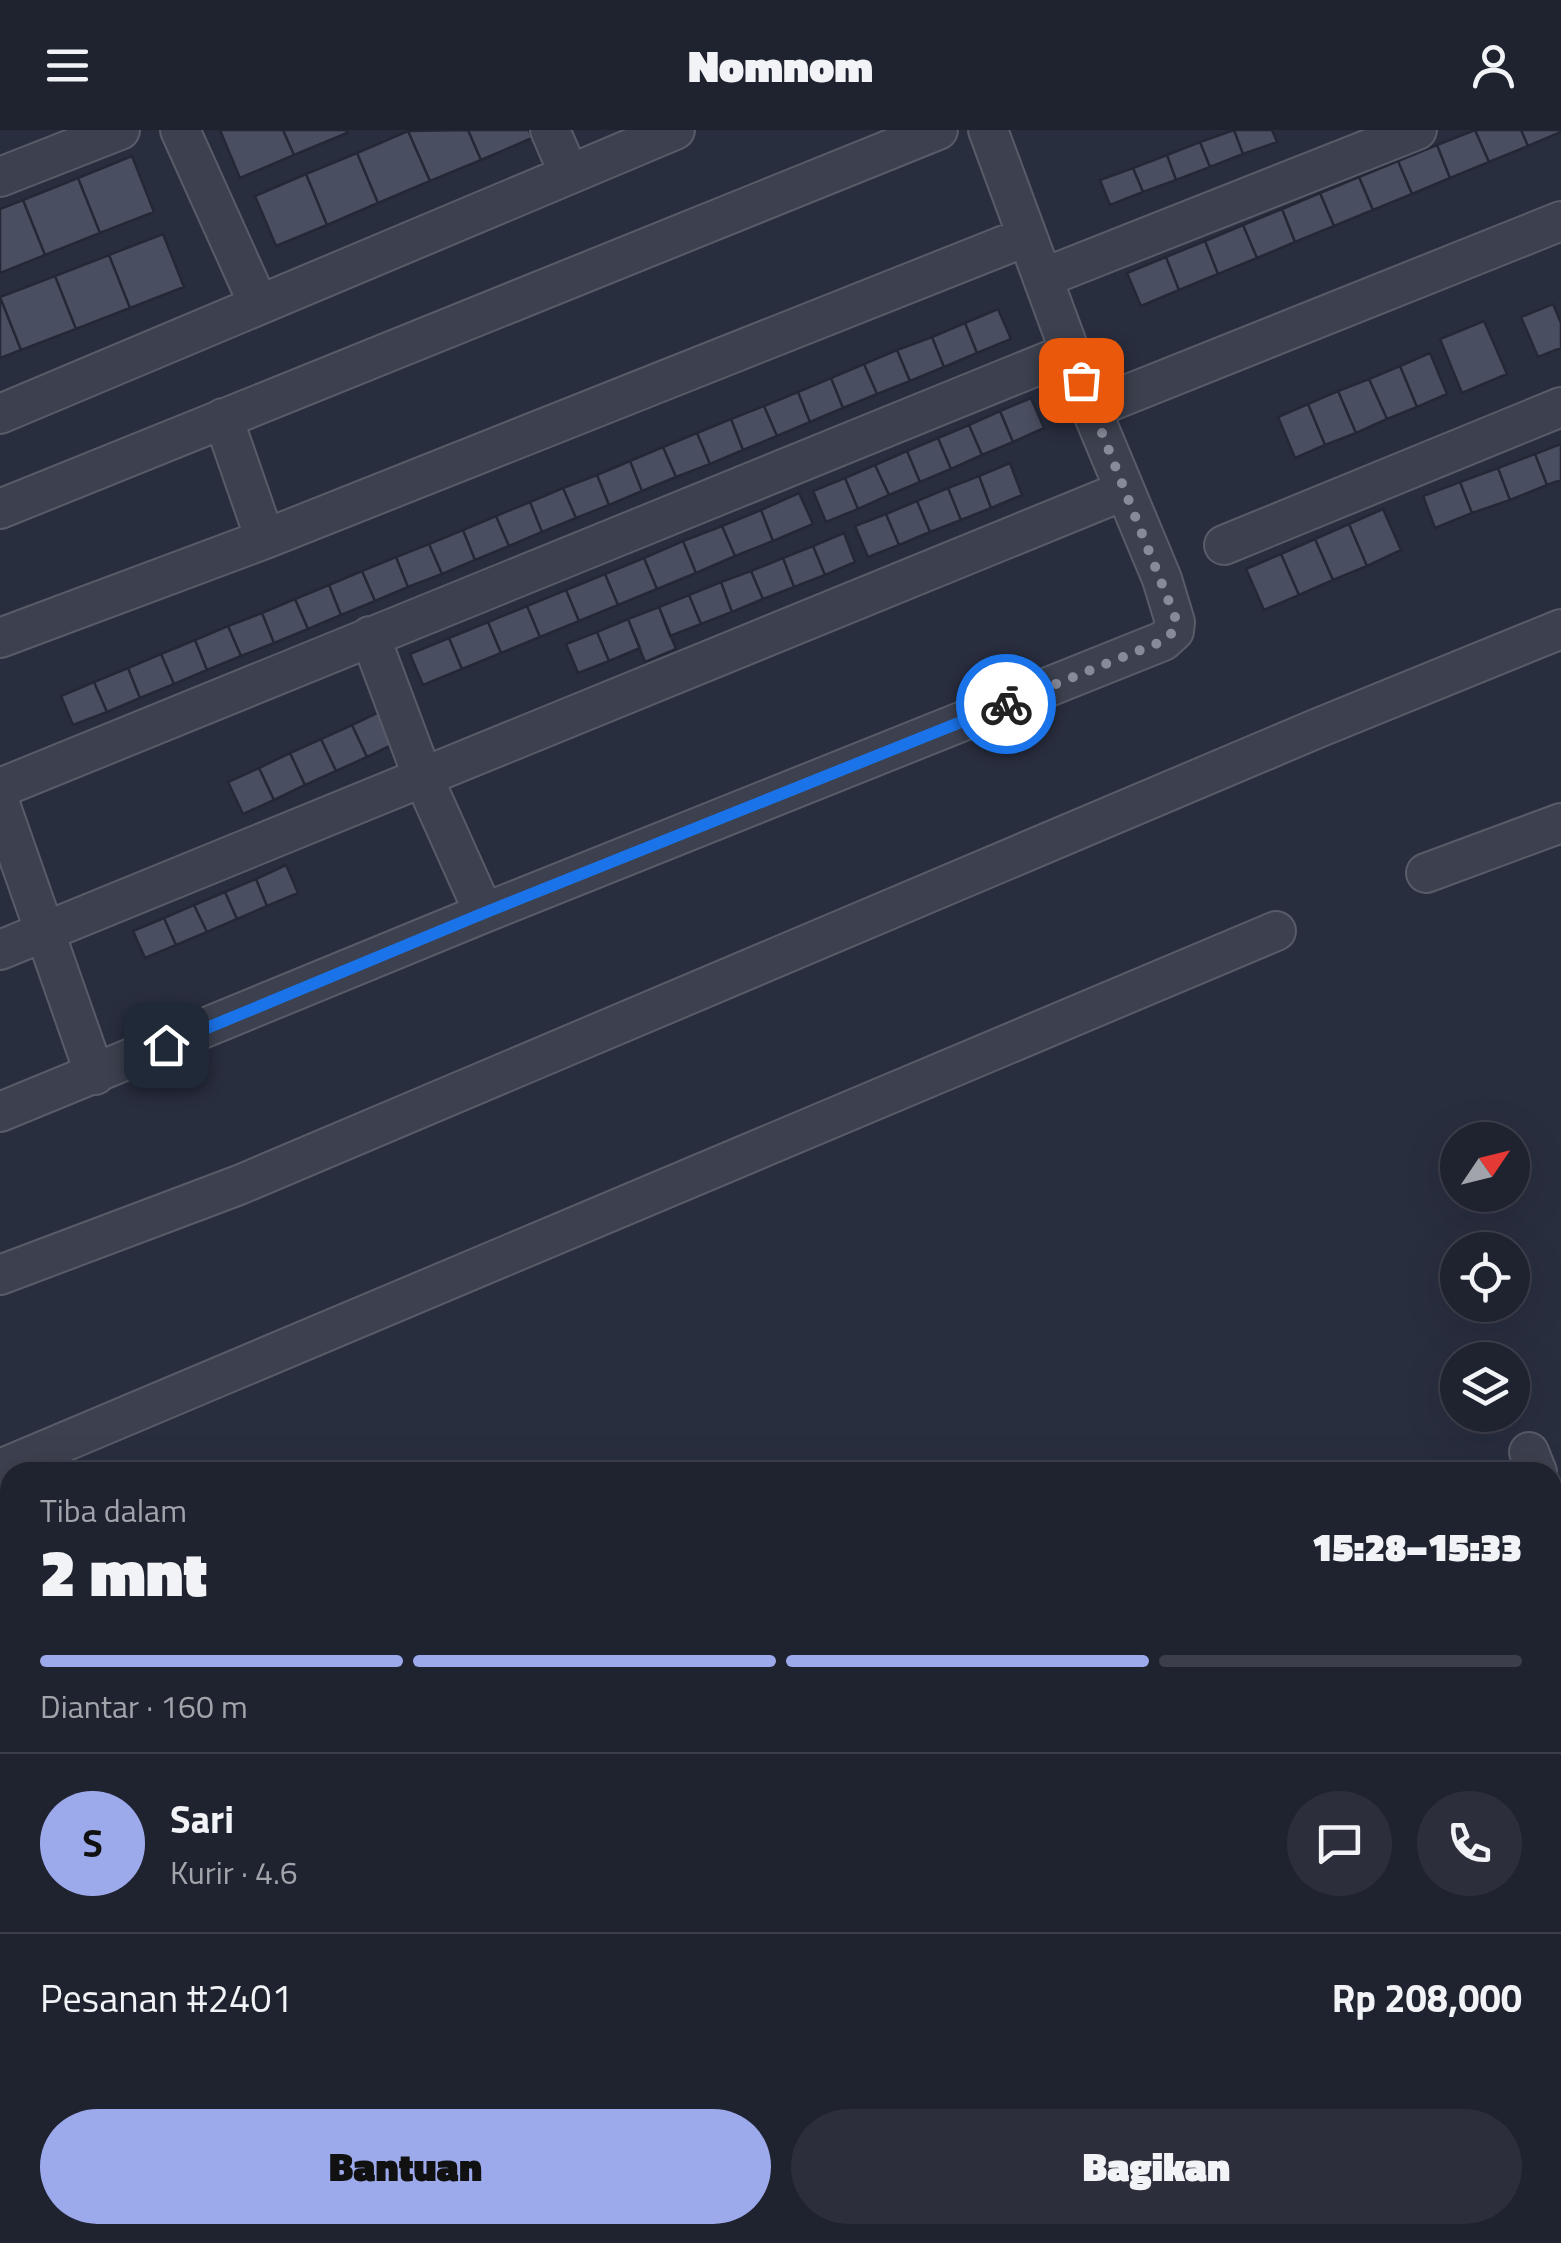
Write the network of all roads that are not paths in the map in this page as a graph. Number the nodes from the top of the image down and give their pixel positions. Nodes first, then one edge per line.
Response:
1 (120, 130) edge
2 (180, 130) edge
3 (550, 130) edge
4 (675, 130) edge
5 (938, 130) edge
6 (988, 130) edge
7 (1416, 130) edge
8 (569, 174) junction
9 (0, 178) edge
10 (1561, 221) edge
11 (1025, 236) junction
12 (1043, 278) junction
13 (258, 303) junction
14 (1071, 352) junction
15 (1561, 407) edge
16 (1091, 409) junction
17 (0, 414) edge
18 (222, 418) junction
19 (1123, 490) junction
20 (0, 509) edge
21 (265, 539) junction
22 (1224, 545) dead end
23 (1561, 630) edge
24 (370, 636) junction
25 (0, 638) edge
26 (422, 776) junction
27 (0, 788) edge
28 (0, 804) edge
29 (1561, 823) edge
30 (1426, 873) dead end
31 (484, 913) junction
32 (1276, 931) dead end
33 (44, 933) junction
34 (0, 950) edge
35 (95, 1074) junction
36 (0, 1112) edge
37 (0, 1275) edge
38 (14, 1462) edge

1 - 9 street
2 - 13 street
3 - 8 street
4 - 8 street
5 - 18 street
6 - 11 street
7 - 12 street
8 - 13 street
10 - 16 street
11 - 12 street
11 - 21 street
12 - 14 street
13 - 17 street
14 - 16 street
14 - 24 street
15 - 22 street
16 - 19 street
18 - 20 street
18 - 21 street
19 - 26 street
19 - 31 street
21 - 25 street
23 - 37 street
24 - 26 street
24 - 27 street
26 - 31 street
26 - 33 street
28 - 33 street
29 - 30 street
31 - 35 street
32 - 38 street
33 - 34 street
33 - 35 street
35 - 36 street

